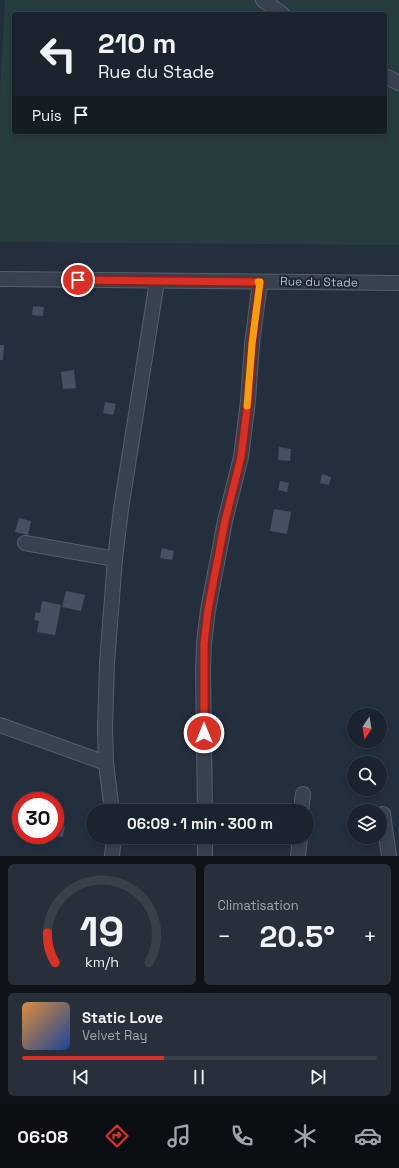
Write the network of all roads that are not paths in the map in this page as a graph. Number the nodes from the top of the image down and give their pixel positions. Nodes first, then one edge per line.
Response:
1 (262, 0) edge
2 (279, 12) edge
3 (387, 77) edge
4 (399, 84) edge
5 (0, 279) edge
6 (157, 281) junction
7 (260, 282) junction
8 (399, 283) edge
9 (25, 542) dead end
10 (115, 559) junction
11 (0, 725) edge
12 (106, 763) junction
13 (303, 794) dead end
14 (111, 804) edge
15 (205, 804) edge
16 (302, 804) edge
17 (387, 842) edge
18 (113, 844) edge
19 (205, 844) edge
20 (299, 844) edge
21 (112, 856) edge
22 (205, 856) edge
23 (298, 856) edge
24 (389, 856) edge

1 - 2 street
3 - 4 street
5 - 6 street, Rue du Stade
6 - 7 street, Rue du Stade
6 - 10 street
7 - 8 street, Rue du Stade
7 - 15 street
9 - 10 street
10 - 12 street
11 - 12 street
12 - 14 street
13 - 16 street
17 - 24 street
18 - 21 street
19 - 22 street
20 - 23 street

